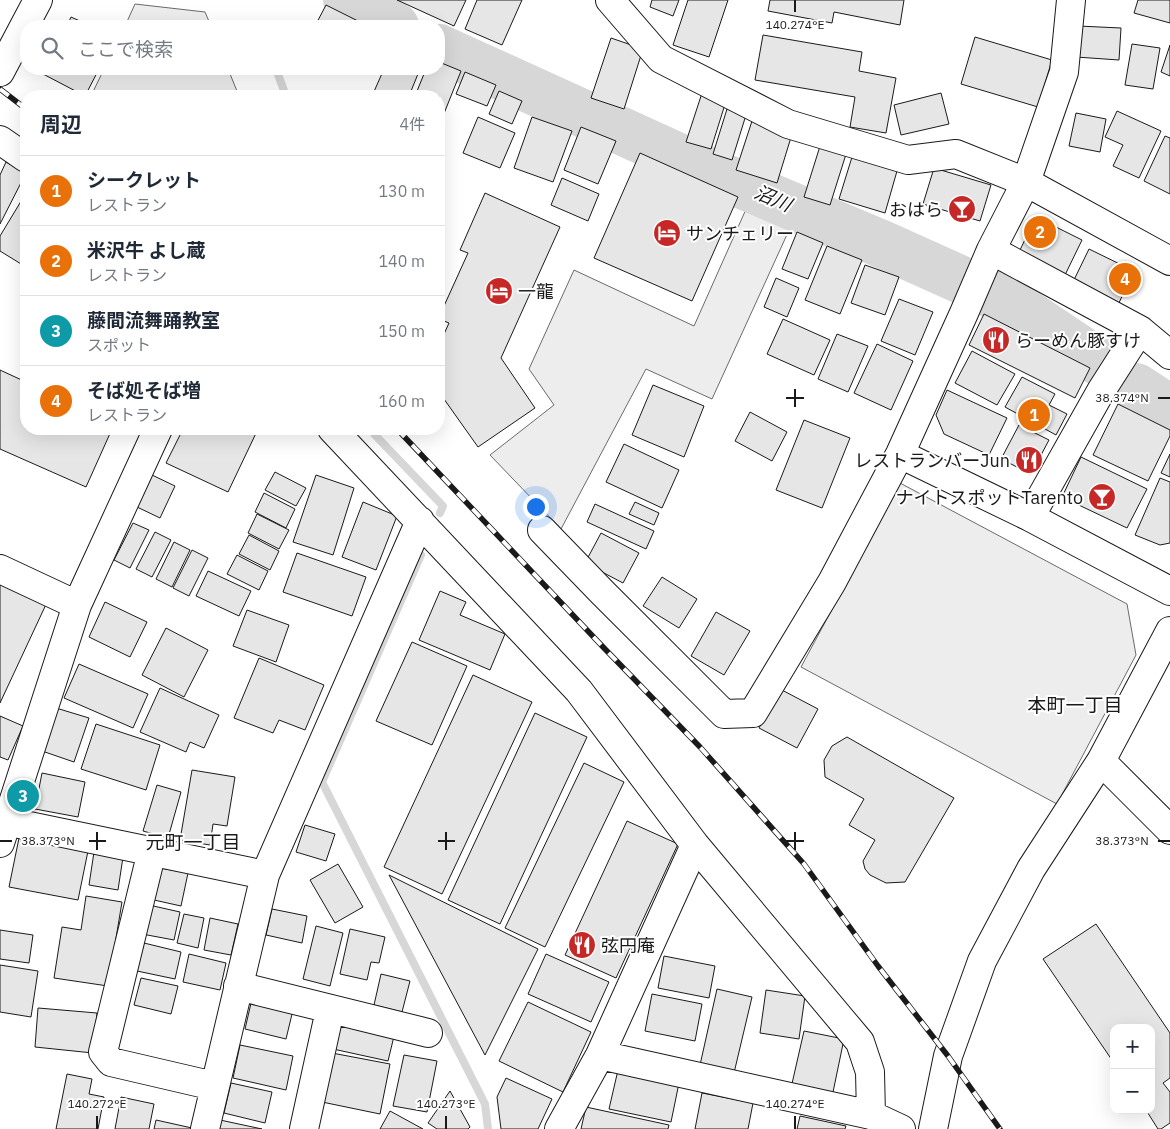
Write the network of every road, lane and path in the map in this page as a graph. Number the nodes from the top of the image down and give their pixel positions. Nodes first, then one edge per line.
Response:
1 (38, 0) edge
2 (610, 0) edge
3 (1071, 0) edge
4 (27, 20) edge
5 (20, 34) edge
6 (0, 72) edge
7 (1, 142) edge
8 (20, 154) edge
9 (1026, 182) junction
10 (987, 260) junction
11 (1170, 261) edge
12 (1140, 330) junction
13 (1170, 354) edge
14 (155, 435) edge
15 (338, 435) edge
16 (900, 454) junction
17 (1030, 517) junction
18 (420, 521) junction
19 (542, 530) dead end
20 (0, 569) edge
21 (1170, 591) edge
22 (77, 605) junction
23 (1170, 631) edge
24 (1101, 761) junction
25 (2, 828) edge
26 (1170, 830) edge
27 (695, 845) junction
28 (152, 851) junction
29 (265, 875) junction
30 (238, 986) junction
31 (330, 1010) junction
32 (428, 1034) dead end
33 (600, 1055) junction
34 (214, 1086) junction
35 (871, 1115) junction
36 (205, 1129) edge
37 (304, 1129) edge
38 (559, 1129) edge
39 (901, 1129) edge
40 (932, 1129) edge

1 - 4 street
2 - 9 street
3 - 9 street
5 - 6 street
7 - 8 street
9 - 10 street
9 - 11 street
10 - 12 street
10 - 16 street
12 - 13 street
12 - 17 street
14 - 22 street
15 - 18 street
16 - 17 street
16 - 19 street
17 - 21 street
18 - 27 street
18 - 29 street
20 - 22 street
22 - 25 street
23 - 24 street
24 - 26 street
24 - 40 street
25 - 28 street
27 - 33 street
27 - 35 street
28 - 29 street
28 - 34 street
29 - 30 street
30 - 31 street
30 - 34 street
31 - 32 street
31 - 37 street
33 - 35 street
33 - 38 street
34 - 36 street
35 - 39 street

